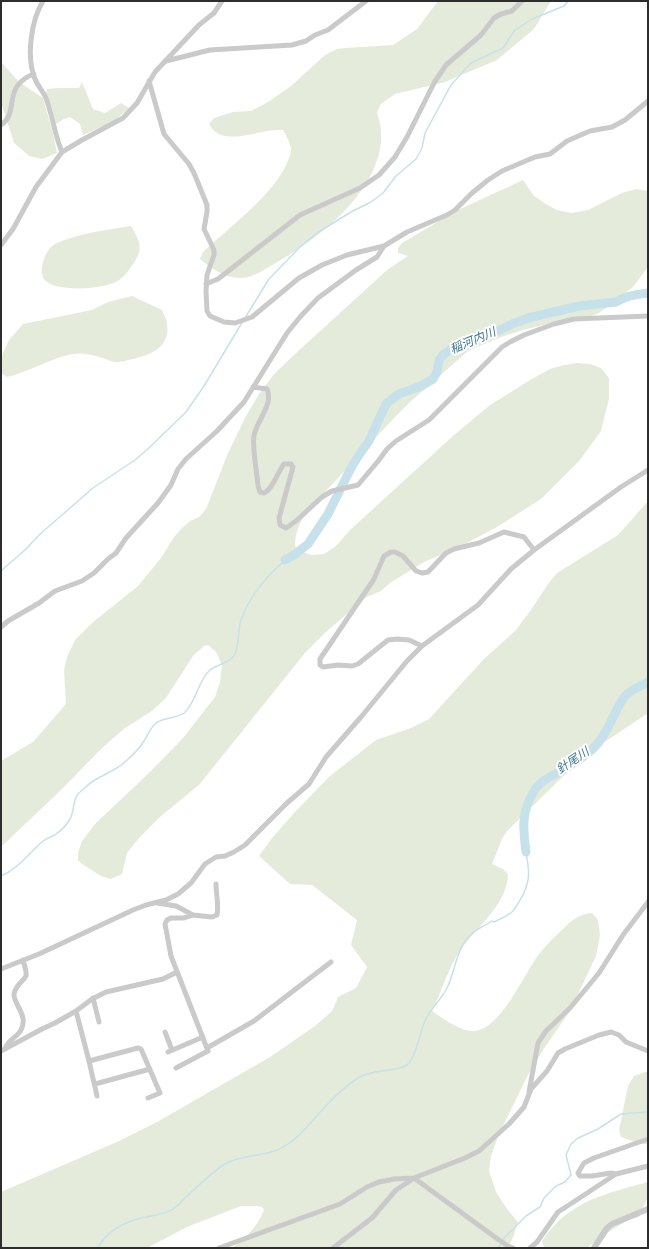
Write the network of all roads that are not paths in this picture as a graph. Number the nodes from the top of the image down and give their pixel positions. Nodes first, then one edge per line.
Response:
1 (43, 1) edge
2 (222, 1) edge
3 (366, 1) edge
4 (522, 1) edge
5 (165, 62) junction
6 (34, 74) junction
7 (149, 81) junction
8 (648, 101) edge
9 (1, 125) edge
10 (62, 152) junction
11 (1, 245) edge
12 (384, 246) junction
13 (206, 284) junction
14 (648, 316) edge
15 (253, 387) junction
16 (648, 470) edge
17 (534, 550) junction
18 (1, 627) edge
19 (422, 646) junction
20 (216, 884) dead end
21 (156, 902) junction
22 (648, 902) edge
23 (193, 915) junction
24 (23, 960) junction
25 (331, 962) dead end
26 (1, 969) edge
27 (177, 972) junction
28 (93, 998) junction
29 (76, 1011) junction
30 (99, 1022) dead end
31 (165, 1032) dead end
32 (203, 1037) junction
33 (207, 1048) junction
34 (3, 1050) edge
35 (648, 1051) edge
36 (89, 1060) junction
37 (176, 1068) dead end
38 (150, 1069) junction
39 (94, 1084) junction
40 (97, 1096) dead end
41 (528, 1097) junction
42 (148, 1098) dead end
43 (648, 1139) edge
44 (648, 1166) edge
45 (616, 1174) junction
46 (414, 1178) junction
47 (648, 1209) edge
48 (510, 1247) edge
49 (219, 1248) edge
50 (333, 1248) edge
51 (530, 1248) edge
52 (594, 1248) edge

1 - 6 street
2 - 5 street
3 - 5 street
4 - 13 street
5 - 7 street
6 - 9 street
6 - 10 street
7 - 10 street
7 - 13 street
8 - 12 street
10 - 11 street
12 - 13 street
12 - 15 street
14 - 15 street
15 - 18 street
16 - 17 street
17 - 19 street
17 - 19 street
19 - 21 street
20 - 23 street
21 - 23 street
21 - 24 street
22 - 41 street
23 - 27 street
24 - 26 street
24 - 34 street
25 - 33 street
27 - 28 street
27 - 32 street
28 - 29 street
28 - 30 street
29 - 34 street
29 - 36 street
31 - 32 street
32 - 33 street
33 - 37 street
35 - 41 street
36 - 38 street
36 - 39 street
38 - 39 street
38 - 42 street
39 - 40 street
41 - 46 street
43 - 45 street
44 - 45 street
45 - 51 street
46 - 48 street
46 - 49 street
46 - 50 street
47 - 52 street

